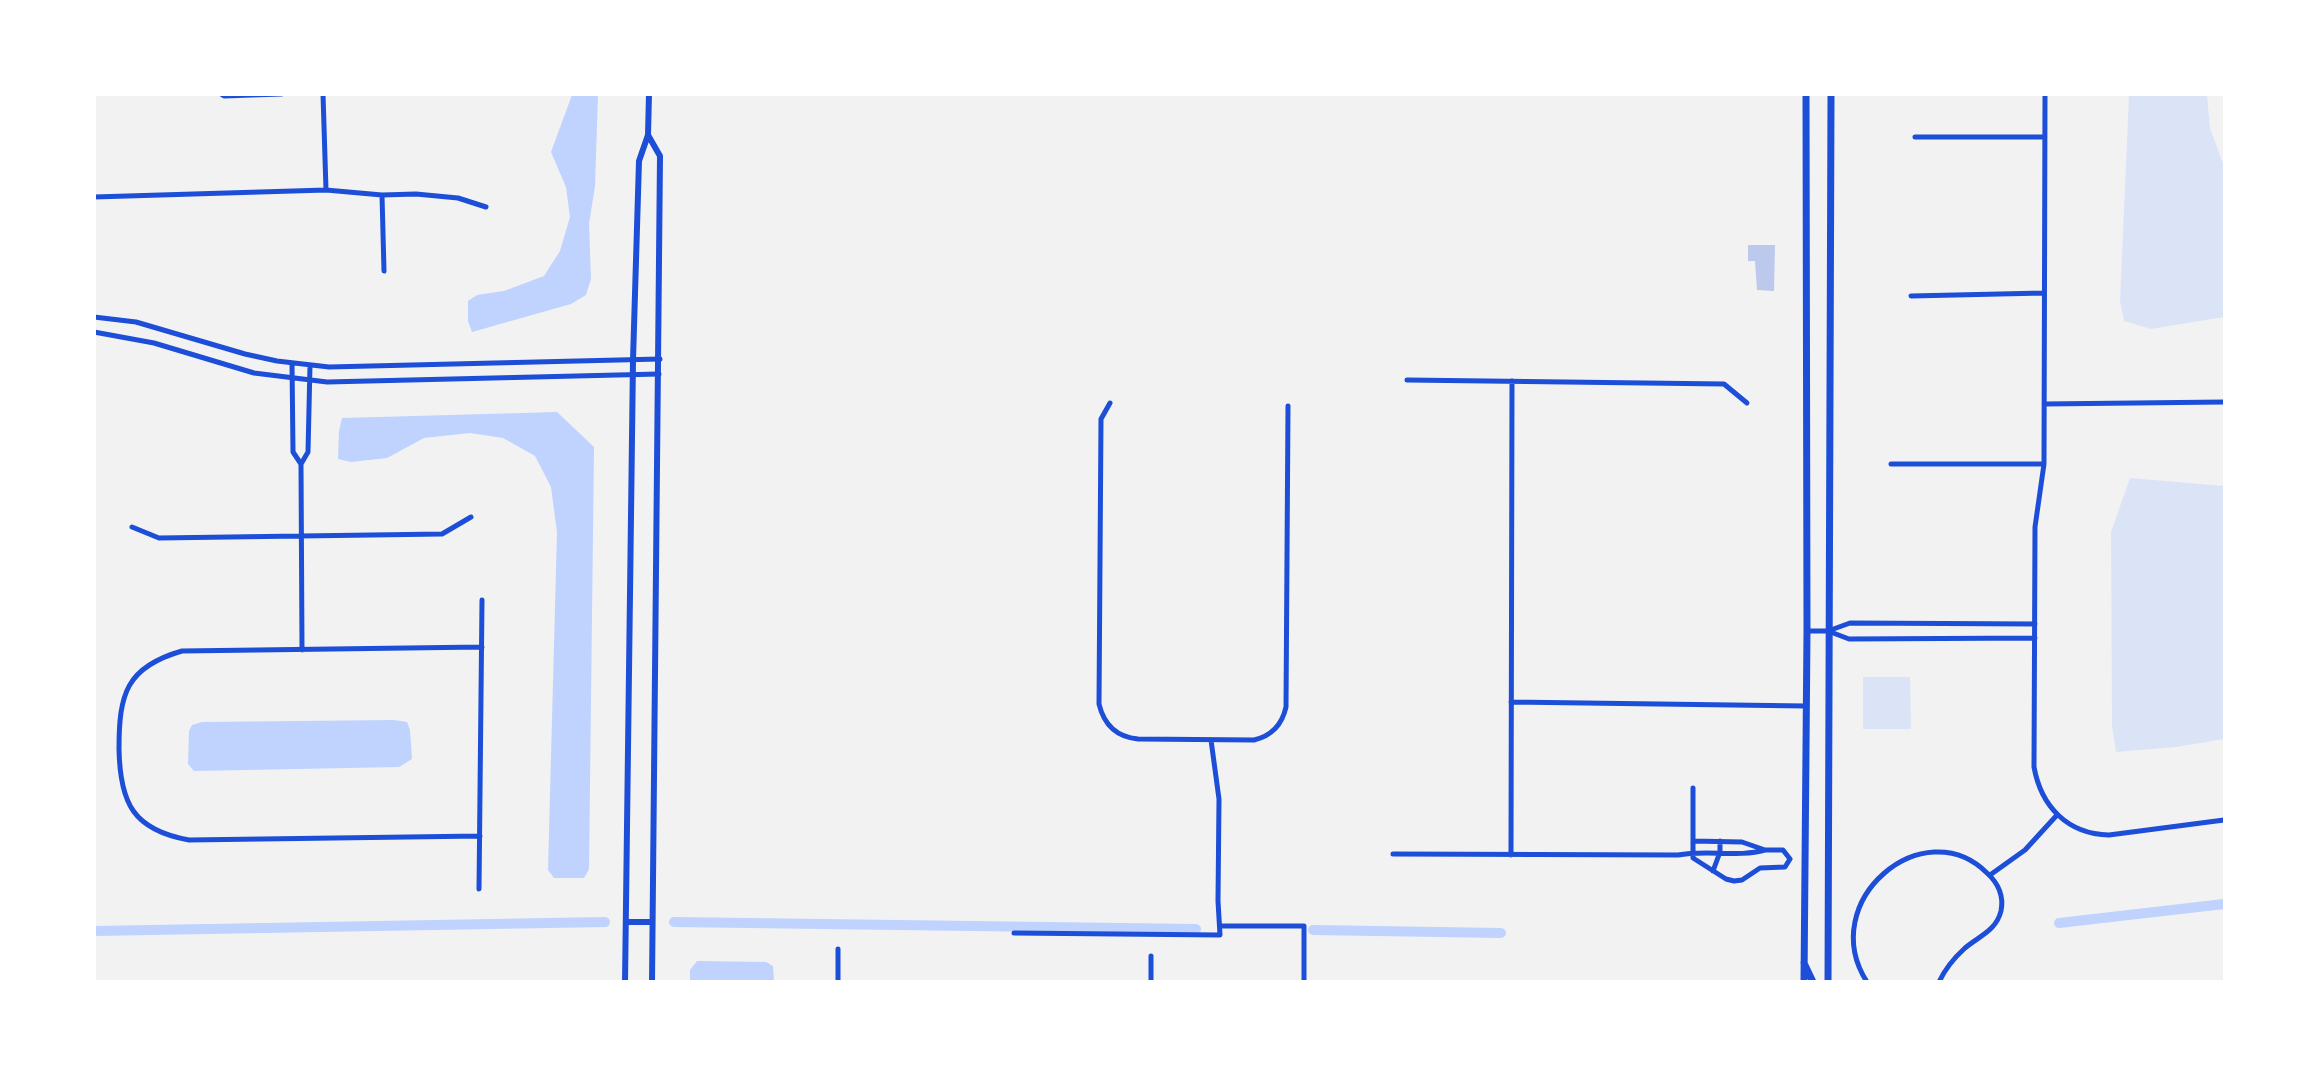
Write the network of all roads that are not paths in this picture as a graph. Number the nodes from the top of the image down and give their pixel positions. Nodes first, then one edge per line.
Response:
1 (221, 94) edge
2 (281, 94) edge
3 (323, 94) edge
4 (649, 94) edge
5 (1806, 94) edge
6 (1831, 94) edge
7 (2045, 94) edge
8 (648, 135) junction
9 (1915, 136) dead end
10 (2045, 137) junction
11 (326, 190) junction
12 (382, 195) junction
13 (94, 197) edge
14 (486, 207) dead end
15 (384, 271) dead end
16 (2045, 293) junction
17 (1911, 296) dead end
18 (94, 317) edge
19 (94, 332) edge
20 (660, 359) junction
21 (633, 360) junction
22 (292, 363) junction
23 (310, 365) junction
24 (659, 374) junction
25 (633, 375) junction
26 (292, 378) junction
27 (309, 380) junction
28 (1407, 380) dead end
29 (1513, 381) junction
30 (2224, 402) edge
31 (1110, 403) dead end
32 (1747, 403) dead end
33 (2044, 404) junction
34 (1288, 406) dead end
35 (300, 464) junction
36 (1891, 464) dead end
37 (2044, 464) junction
38 (471, 517) dead end
39 (132, 527) dead end
40 (300, 535) junction
41 (482, 600) dead end
42 (2035, 624) junction
43 (1807, 631) junction
44 (1828, 631) junction
45 (2035, 638) junction
46 (482, 647) junction
47 (302, 650) junction
48 (1511, 702) junction
49 (1806, 706) junction
50 (1211, 740) junction
51 (1693, 788) dead end
52 (2057, 815) junction
53 (2224, 820) edge
54 (480, 836) junction
55 (1693, 841) junction
56 (1720, 841) junction
57 (1765, 850) junction
58 (1693, 852) junction
59 (1720, 852) junction
60 (1393, 854) dead end
61 (1511, 855) junction
62 (1790, 859) junction
63 (1804, 859) junction
64 (1713, 871) junction
65 (1990, 875) junction
66 (479, 889) dead end
67 (626, 922) junction
68 (652, 922) junction
69 (1220, 926) junction
70 (1014, 933) dead end
71 (838, 949) dead end
72 (1151, 956) dead end
73 (1804, 962) junction
74 (625, 982) edge
75 (652, 982) edge
76 (838, 982) edge
77 (1151, 982) edge
78 (1304, 982) edge
79 (1804, 982) edge
80 (1813, 982) edge
81 (1828, 982) edge
82 (1867, 982) edge
83 (1939, 982) edge

1 - 2 street
3 - 11 street
4 - 8 street
5 - 43 main road
6 - 44 main road
7 - 10 street
8 - 20 street
8 - 21 street
9 - 10 street
10 - 16 street
11 - 12 street
11 - 13 street
12 - 14 street
12 - 15 street
16 - 17 street
16 - 33 street
18 - 22 street
19 - 26 street
20 - 21 street
20 - 24 street
21 - 23 street
21 - 25 street
22 - 23 street
22 - 26 street
23 - 27 street
24 - 25 street
24 - 68 street
25 - 27 street
25 - 67 street
26 - 27 street
26 - 35 street
27 - 35 street
28 - 29 street
29 - 32 street
29 - 48 street
30 - 33 street
31 - 50 street
33 - 37 street
34 - 50 street
35 - 40 street
36 - 37 street
37 - 42 street
38 - 40 street
39 - 40 street
40 - 47 street
41 - 46 street
42 - 44 street
42 - 45 street
43 - 44 street
43 - 49 main road
44 - 45 street
44 - 81 main road
45 - 52 street
46 - 47 street
46 - 54 street
47 - 54 street
48 - 49 street
48 - 61 street
49 - 63 main road
50 - 69 street
51 - 55 street
52 - 53 street
52 - 65 street
54 - 66 street
55 - 56 street
55 - 58 street
56 - 57 street
56 - 59 street
57 - 59 street
57 - 62 street
58 - 59 street
58 - 61 street
58 - 64 street
59 - 64 street
60 - 61 street
62 - 63 street
62 - 64 street
63 - 73 main road
65 - 82 street
65 - 83 street
67 - 68 street
67 - 74 street
68 - 75 street
69 - 70 street
69 - 78 street
71 - 76 street
72 - 77 street
73 - 79 main road
73 - 80 main road

